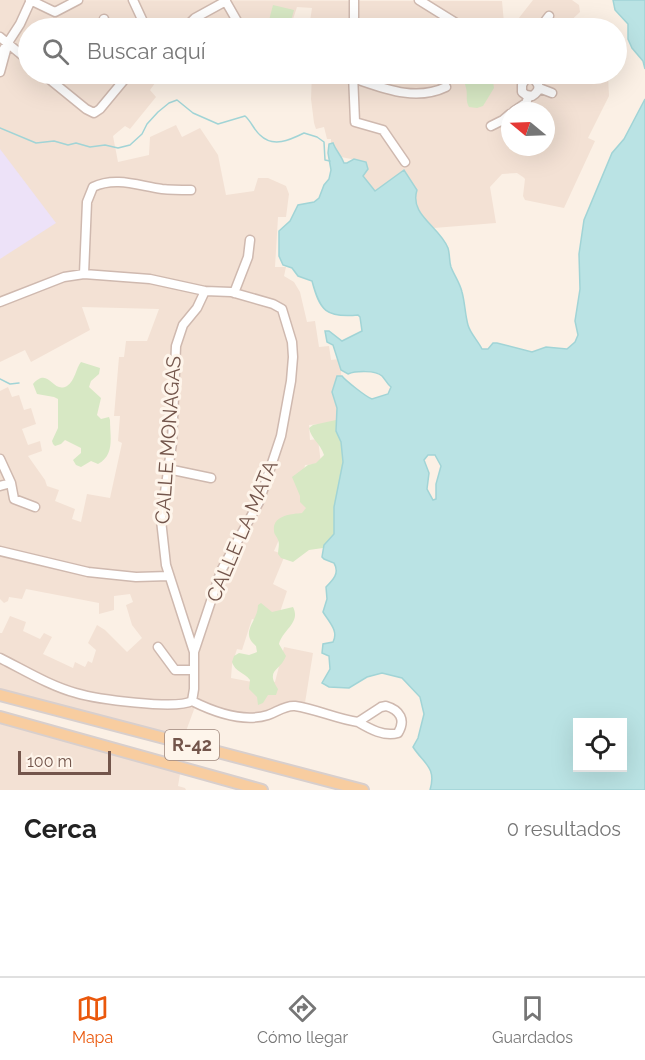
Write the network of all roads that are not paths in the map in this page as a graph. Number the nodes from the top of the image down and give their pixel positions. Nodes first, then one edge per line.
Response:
1 (31, 0) edge
2 (78, 0) edge
3 (133, 0) edge
4 (226, 0) edge
5 (354, 0) edge
6 (419, 0) edge
7 (21, 18) edge
8 (141, 18) edge
9 (195, 18) edge
10 (236, 18) edge
11 (354, 18) edge
12 (448, 18) edge
13 (18, 24) edge
14 (0, 37) edge
15 (8, 43) junction
16 (18, 52) edge
17 (0, 55) edge
18 (0, 72) edge
19 (55, 84) edge
20 (121, 84) edge
21 (353, 84) edge
22 (372, 84) edge
23 (523, 84) edge
24 (539, 85) joint
25 (446, 87) dead end
26 (552, 93) dead end
27 (529, 96) junction
28 (526, 102) edge
29 (501, 121) edge
30 (491, 126) dead end
31 (405, 162) dead end
32 (191, 190) dead end
33 (250, 240) dead end
34 (84, 274) junction
35 (205, 291) junction
36 (234, 293) junction
37 (0, 302) edge
38 (0, 459) edge
39 (168, 469) junction
40 (211, 478) dead end
41 (11, 483) junction
42 (0, 486) edge
43 (35, 507) dead end
44 (0, 551) edge
45 (169, 576) junction
46 (158, 647) dead end
47 (194, 652) junction
48 (0, 658) edge
49 (195, 670) junction
50 (0, 695) edge
51 (192, 701) junction
52 (0, 717) edge
53 (358, 722) junction
54 (262, 790) edge
55 (363, 790) edge

1 - 2 street
1 - 7 street
3 - 8 street
4 - 9 street
4 - 10 street
5 - 11 street
6 - 12 street
13 - 15 street
14 - 15 street
15 - 16 street
15 - 17 street
15 - 18 street
19 - 20 street
21 - 31 street
22 - 25 street
23 - 27 street
24 - 26 street
24 - 27 street
27 - 28 street
29 - 30 street
32 - 34 street
33 - 36 street
34 - 35 street
34 - 37 street
35 - 36 street
35 - 39 street, CALLE MONAGAS
36 - 47 street, CALLE LA MATA
38 - 41 street
39 - 40 street
39 - 45 street, CALLE MONAGAS
41 - 42 street
41 - 43 street
44 - 45 street
45 - 47 street, CALLE MONAGAS
46 - 49 street
47 - 49 street, CALLE MONAGAS
48 - 51 street
49 - 51 street, CALLE MONAGAS
50 - 55 main road, R-42
51 - 53 street
52 - 54 main road, R-42
53 - 53 street

